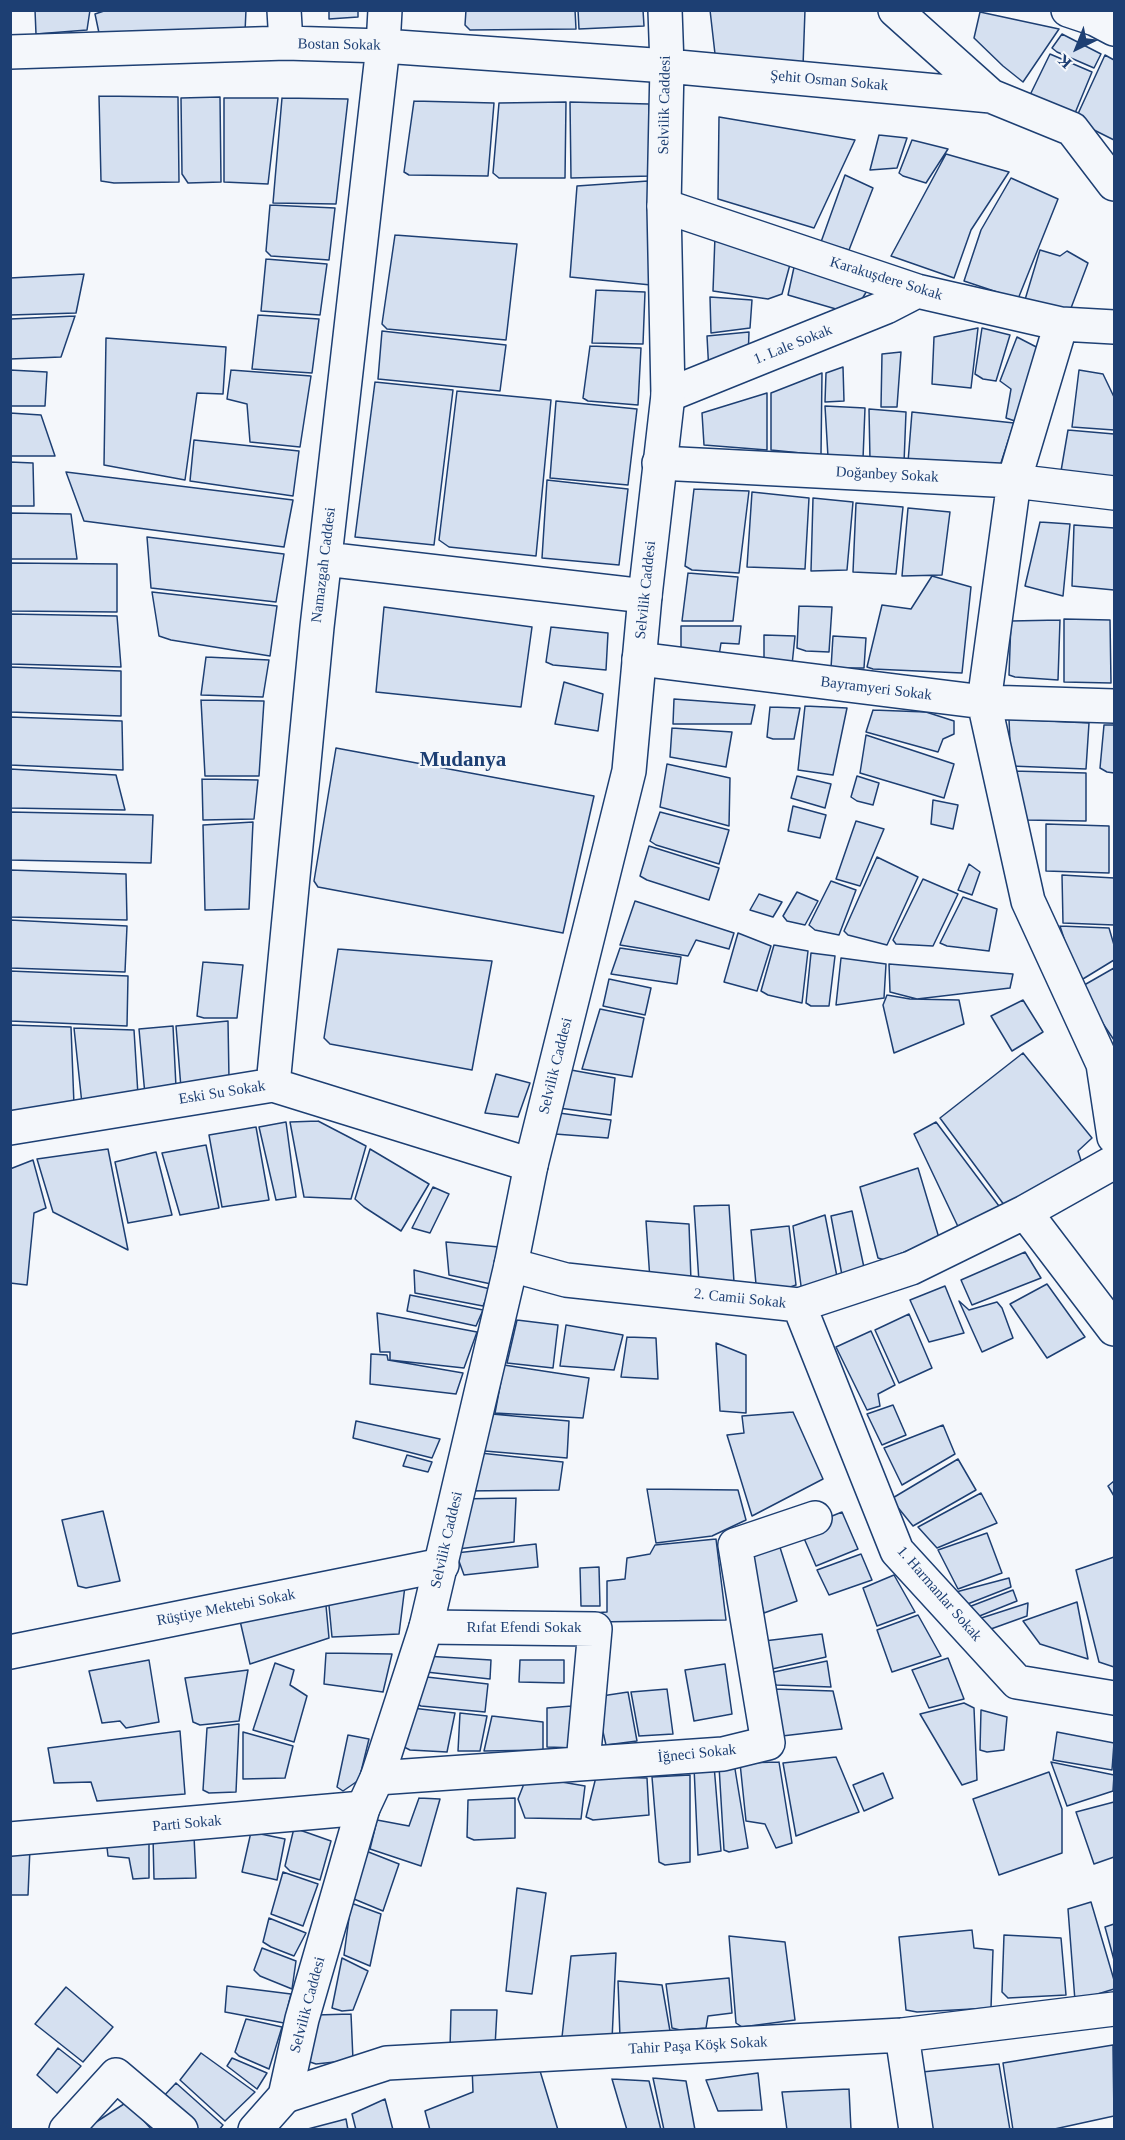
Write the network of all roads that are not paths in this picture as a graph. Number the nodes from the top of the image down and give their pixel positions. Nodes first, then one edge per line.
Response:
1 (284, 10) edge
2 (385, 10) edge
3 (665, 10) edge
4 (896, 10) edge
5 (1068, 10) edge
6 (1114, 28) edge
7 (286, 43) junction
8 (383, 46) junction
9 (10, 52) edge
10 (667, 66) junction
11 (991, 96) junction
12 (1114, 184) edge
13 (664, 206) junction
14 (917, 291) junction
15 (1061, 324) junction
16 (1114, 327) edge
17 (668, 395) junction
18 (658, 463) junction
19 (1014, 481) junction
20 (1114, 493) edge
21 (325, 559) junction
22 (645, 596) junction
23 (639, 659) junction
24 (984, 702) junction
25 (1114, 706) edge
26 (273, 1085) junction
27 (10, 1128) edge
28 (1114, 1137) edge
29 (1114, 1162) edge
30 (531, 1165) junction
31 (1025, 1212) junction
32 (511, 1265) junction
33 (799, 1305) junction
34 (1114, 1329) edge
35 (815, 1518) dead end
36 (442, 1565) junction
37 (426, 1627) junction
38 (10, 1652) edge
39 (1114, 1698) edge
40 (583, 1763) junction
41 (377, 1778) junction
42 (363, 1808) junction
43 (10, 1839) edge
44 (1114, 2008) edge
45 (902, 2036) junction
46 (285, 2096) junction
47 (66, 2130) edge
48 (181, 2130) edge
49 (255, 2130) edge
50 (916, 2130) edge

1 - 7 street
2 - 8 street, Namazgah Caddesi
3 - 10 street, Selvilik Caddesi
4 - 11 street, Şehit Osman Sokak
5 - 6 street
7 - 8 street, Bostan Sokak
7 - 9 street, Bostan Sokak
8 - 10 street, Bostan Sokak
8 - 21 street, Namazgah Caddesi
10 - 11 street, Şehit Osman Sokak
10 - 13 street, Selvilik Caddesi
11 - 12 street, Şehit Osman Sokak
13 - 14 street, Karakuşdere Sokak
13 - 17 street, Selvilik Caddesi
14 - 15 street, Karakuşdere Sokak
14 - 17 street, 1. Lale Sokak
15 - 16 street, Karakuşdere Sokak
15 - 19 street
17 - 18 street, Selvilik Caddesi
18 - 19 street, Doğanbey Sokak
18 - 22 street, Selvilik Caddesi
19 - 20 street, Doğanbey Sokak
19 - 24 street
21 - 22 street
21 - 26 street, Namazgah Caddesi
22 - 23 street, Selvilik Caddesi
23 - 24 street, Bayramyeri Sokak
23 - 30 street, Selvilik Caddesi
24 - 25 street, Bayramyeri Sokak
24 - 28 street
26 - 27 street, Eski Su Sokak
26 - 30 street, Eski Su Sokak
29 - 31 street, 2. Camii Sokak
30 - 32 street, Selvilik Caddesi
31 - 33 street, 2. Camii Sokak
31 - 34 street
32 - 33 street, 2. Camii Sokak
32 - 36 street, Selvilik Caddesi
33 - 39 street, 1. Harmanlar Sokak
35 - 40 street, İğneci Sokak
36 - 37 street, Selvilik Caddesi
36 - 38 street, Rüştiye Mektebi Sokak
37 - 40 street, Rıfat Efendi Sokak
37 - 41 street, Selvilik Caddesi
40 - 41 street, İğneci Sokak
41 - 42 street, Selvilik Caddesi
42 - 43 street, Parti Sokak
42 - 46 street, Selvilik Caddesi
44 - 45 street, Tahir Paşa Köşk Sokak
45 - 46 street, Tahir Paşa Köşk Sokak
45 - 50 street
46 - 49 street
47 - 48 street

